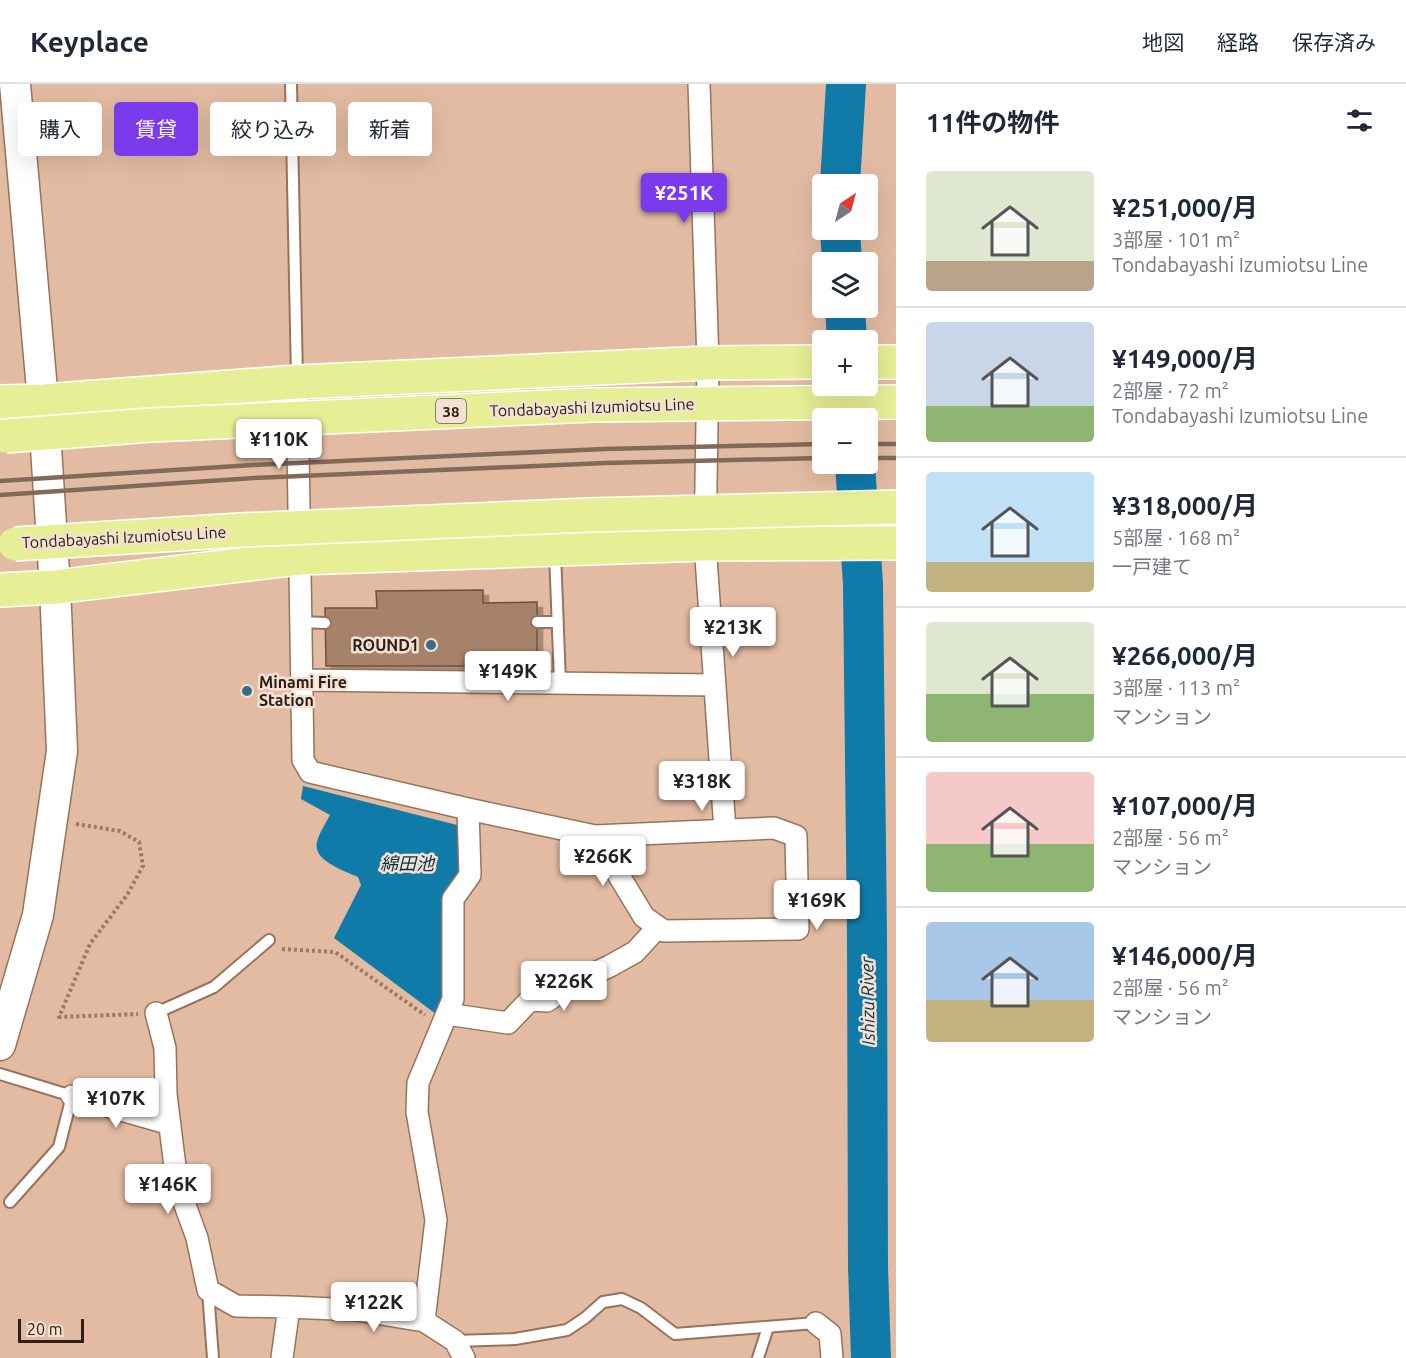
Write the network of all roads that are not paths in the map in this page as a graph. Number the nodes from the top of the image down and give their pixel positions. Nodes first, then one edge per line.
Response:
1 (15, 84) edge
2 (291, 84) edge
3 (699, 84) edge
4 (812, 362) edge
5 (878, 362) edge
6 (896, 362) edge
7 (708, 363) junction
8 (297, 382) junction
9 (0, 402) edge
10 (43, 402) junction
11 (896, 402) edge
12 (3, 436) edge
13 (896, 507) edge
14 (896, 543) edge
15 (7, 544) edge
16 (705, 544) junction
17 (555, 549) junction
18 (299, 558) junction
19 (55, 587) junction
20 (0, 590) edge
21 (301, 622) junction
22 (537, 622) dead end
23 (558, 622) junction
24 (325, 623) dead end
25 (302, 680) junction
26 (560, 683) junction
27 (715, 685) junction
28 (468, 809) junction
29 (725, 830) junction
30 (595, 836) junction
31 (658, 927) junction
32 (269, 940) dead end
33 (156, 1013) joint
34 (445, 1020) junction
35 (0, 1045) edge
36 (0, 1074) edge
37 (72, 1096) junction
38 (170, 1124) junction
39 (10, 1202) dead end
40 (208, 1290) junction
41 (290, 1307) junction
42 (424, 1321) junction
43 (816, 1323) joint
44 (768, 1327) junction
45 (460, 1349) edge
46 (213, 1358) edge
47 (282, 1358) edge
48 (758, 1358) edge
49 (832, 1358) edge

1 - 10 street
2 - 8 lane
3 - 7 street
4 - 7 main road
5 - 6 main road
7 - 8 main road
7 - 16 street
8 - 10 main road
8 - 18 street
9 - 10 main road
10 - 19 street
11 - 12 main road, Tondabayashi Izumiotsu Line / 38, bridge
13 - 15 main road, Tondabayashi Izumiotsu Line, bridge
14 - 16 main road
16 - 17 main road
16 - 27 street
17 - 18 main road
17 - 23 lane
18 - 19 main road
18 - 21 street
19 - 20 main road
19 - 35 street
21 - 24 lane
21 - 25 street
22 - 23 lane
23 - 26 lane
25 - 26 street
25 - 28 street
26 - 27 street
27 - 29 street
28 - 30 street
28 - 34 street
29 - 30 street
29 - 31 street
30 - 31 street
31 - 34 street
32 - 33 lane
33 - 38 street
34 - 42 street
36 - 37 lane
37 - 38 street
37 - 39 lane
38 - 40 street
40 - 41 street
40 - 46 lane
41 - 42 street
41 - 47 street
42 - 45 street
43 - 44 lane
43 - 49 street
44 - 45 lane
44 - 48 lane

